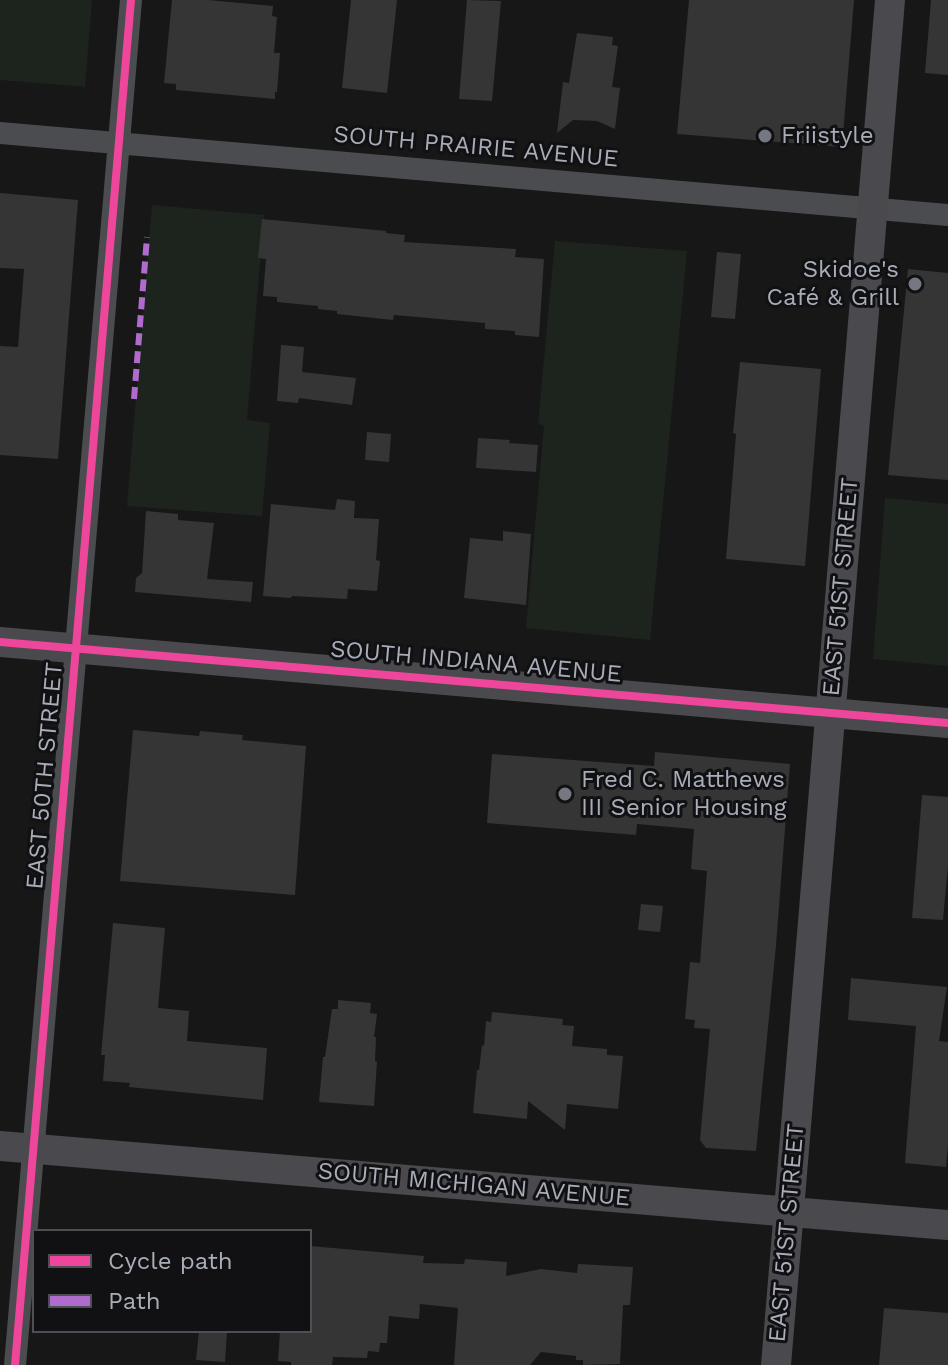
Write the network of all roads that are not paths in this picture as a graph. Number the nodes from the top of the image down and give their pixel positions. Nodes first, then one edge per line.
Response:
1 (131, 0) edge
2 (890, 0) edge
3 (0, 133) edge
4 (119, 142) junction
5 (873, 209) junction
6 (948, 215) edge
7 (0, 642) edge
8 (76, 648) junction
9 (830, 713) junction
10 (948, 723) edge
11 (0, 1146) edge
12 (33, 1149) junction
13 (789, 1211) junction
14 (948, 1225) edge
15 (15, 1365) edge
16 (776, 1365) edge

1 - 4 street, EAST 50TH STREET
2 - 5 street, EAST 51ST STREET
3 - 4 street, SOUTH PRAIRIE AVENUE
4 - 5 street, SOUTH PRAIRIE AVENUE
4 - 8 street, EAST 50TH STREET
5 - 6 street, SOUTH PRAIRIE AVENUE
5 - 9 street, EAST 51ST STREET
7 - 8 street, SOUTH INDIANA AVENUE
8 - 9 street, SOUTH INDIANA AVENUE
8 - 12 street, EAST 50TH STREET
9 - 10 street, SOUTH INDIANA AVENUE
9 - 13 street, EAST 51ST STREET
11 - 12 street, SOUTH MICHIGAN AVENUE
12 - 13 street, SOUTH MICHIGAN AVENUE
12 - 15 street, EAST 50TH STREET
13 - 14 street, SOUTH MICHIGAN AVENUE
13 - 16 street, EAST 51ST STREET

